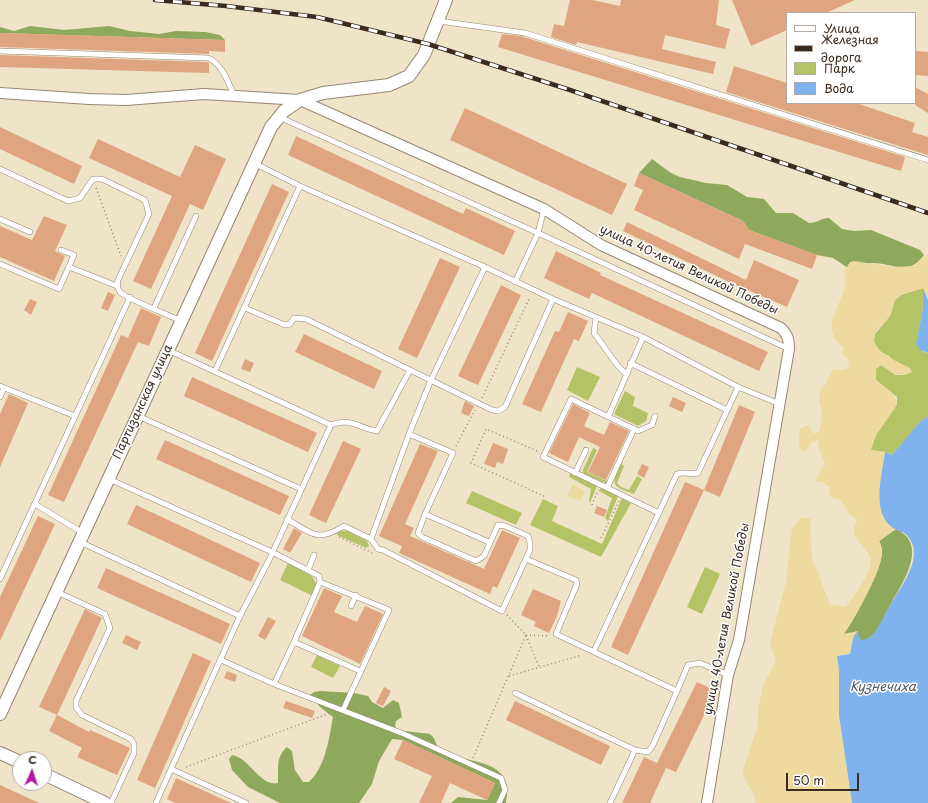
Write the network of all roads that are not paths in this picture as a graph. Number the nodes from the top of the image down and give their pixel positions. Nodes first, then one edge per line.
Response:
1 (446, 0) edge
2 (438, 21) junction
3 (0, 51) edge
4 (0, 93) edge
5 (235, 97) junction
6 (300, 100) junction
7 (279, 117) junction
8 (928, 160) edge
9 (254, 163) junction
10 (0, 169) edge
11 (300, 186) junction
12 (544, 209) junction
13 (196, 216) dead end
14 (0, 219) edge
15 (30, 232) dead end
16 (538, 233) junction
17 (61, 250) dead end
18 (0, 264) edge
19 (69, 267) junction
20 (485, 267) junction
21 (515, 282) junction
22 (117, 286) junction
23 (130, 297) junction
24 (553, 299) junction
25 (154, 308) junction
26 (245, 308) junction
27 (596, 317) junction
28 (181, 321) junction
29 (643, 337) junction
30 (167, 350) junction
31 (789, 350) junction
32 (630, 363) junction
33 (215, 370) junction
34 (410, 370) junction
35 (626, 374) junction
36 (430, 380) junction
37 (2, 387) edge
38 (738, 387) junction
39 (0, 397) edge
40 (780, 404) junction
41 (727, 410) junction
42 (76, 416) junction
43 (137, 416) junction
44 (655, 416) dead end
45 (608, 417) junction
46 (331, 425) junction
47 (634, 429) junction
48 (409, 434) junction
49 (586, 450) dead end
50 (575, 473) junction
51 (108, 479) junction
52 (607, 488) junction
53 (301, 489) junction
54 (35, 504) junction
55 (659, 513) junction
56 (425, 514) junction
57 (287, 519) junction
58 (81, 537) junction
59 (371, 539) junction
60 (489, 542) junction
61 (272, 552) junction
62 (314, 555) dead end
63 (526, 559) junction
64 (308, 570) junction
65 (0, 579) edge
66 (320, 582) junction
67 (56, 592) junction
68 (356, 595) junction
69 (351, 606) dead end
70 (240, 616) junction
71 (294, 642) junction
72 (594, 651) junction
73 (220, 660) junction
74 (360, 671) junction
75 (728, 675) junction
76 (274, 684) junction
77 (677, 691) junction
78 (516, 693) dead end
79 (342, 709) junction
80 (0, 714) edge
81 (635, 750) junction
82 (0, 753) edge
83 (12, 758) edge
84 (173, 770) junction
85 (52, 778) edge
86 (105, 803) edge
87 (111, 803) edge
88 (156, 803) edge
89 (246, 803) edge
90 (499, 803) edge
91 (610, 803) edge
92 (707, 803) edge

1 - 2 street, Партизанская улица
2 - 6 street, Партизанская улица
2 - 8 lane
3 - 5 lane
4 - 5 street
5 - 6 street
6 - 7 street, Партизанская улица
6 - 12 street, улица 40-летия Великой Победы
7 - 9 street, Партизанская улица
7 - 16 lane
9 - 11 lane
9 - 28 street, Партизанская улица
10 - 22 lane
11 - 20 lane
11 - 26 lane
12 - 16 lane
12 - 31 street, улица 40-летия Великой Победы
13 - 25 lane
14 - 15 lane
16 - 21 lane
16 - 31 lane
17 - 19 lane
18 - 19 lane
19 - 22 lane
20 - 21 lane
20 - 36 lane
21 - 24 lane
22 - 23 lane
23 - 25 lane
23 - 42 lane
24 - 27 lane
24 - 36 lane
25 - 28 lane
26 - 33 lane
26 - 34 lane
27 - 29 lane
27 - 35 lane
28 - 30 street, Партизанская улица
29 - 32 lane
29 - 38 lane
30 - 33 lane
30 - 43 street, Партизанская улица
31 - 40 street, улица 40-летия Великой Победы
32 - 35 lane
32 - 41 lane
33 - 46 lane
34 - 36 lane
34 - 46 lane
35 - 45 lane
36 - 48 lane
37 - 39 lane
37 - 42 lane
38 - 40 lane
38 - 41 lane
40 - 75 street, улица 40-летия Великой Победы
41 - 55 lane
42 - 54 lane
43 - 51 street, Партизанская улица
43 - 53 lane
44 - 47 lane
45 - 47 lane
45 - 50 lane
46 - 53 lane
47 - 52 lane
48 - 56 lane
48 - 59 lane
49 - 50 lane
50 - 52 lane
51 - 58 street, Партизанская улица
51 - 61 lane
52 - 55 lane
53 - 57 lane
54 - 58 lane
54 - 65 lane
55 - 72 lane
56 - 60 lane
56 - 60 lane
57 - 59 lane
57 - 61 lane
58 - 67 street, Партизанская улица
58 - 70 lane
59 - 63 lane
60 - 63 lane
61 - 64 lane
61 - 70 lane
62 - 64 lane
63 - 72 lane
64 - 66 lane
66 - 68 lane
66 - 71 lane
67 - 80 street, Партизанская улица
67 - 87 lane
68 - 69 lane
68 - 74 lane
70 - 73 lane
71 - 74 lane
71 - 76 lane
72 - 77 lane
73 - 76 lane
73 - 84 lane
74 - 79 lane
75 - 77 lane
75 - 92 street, улица 40-летия Великой Победы
76 - 79 lane
77 - 81 lane
78 - 81 lane
79 - 90 lane
81 - 91 lane
82 - 83 street
84 - 88 lane
84 - 89 lane
85 - 86 street

